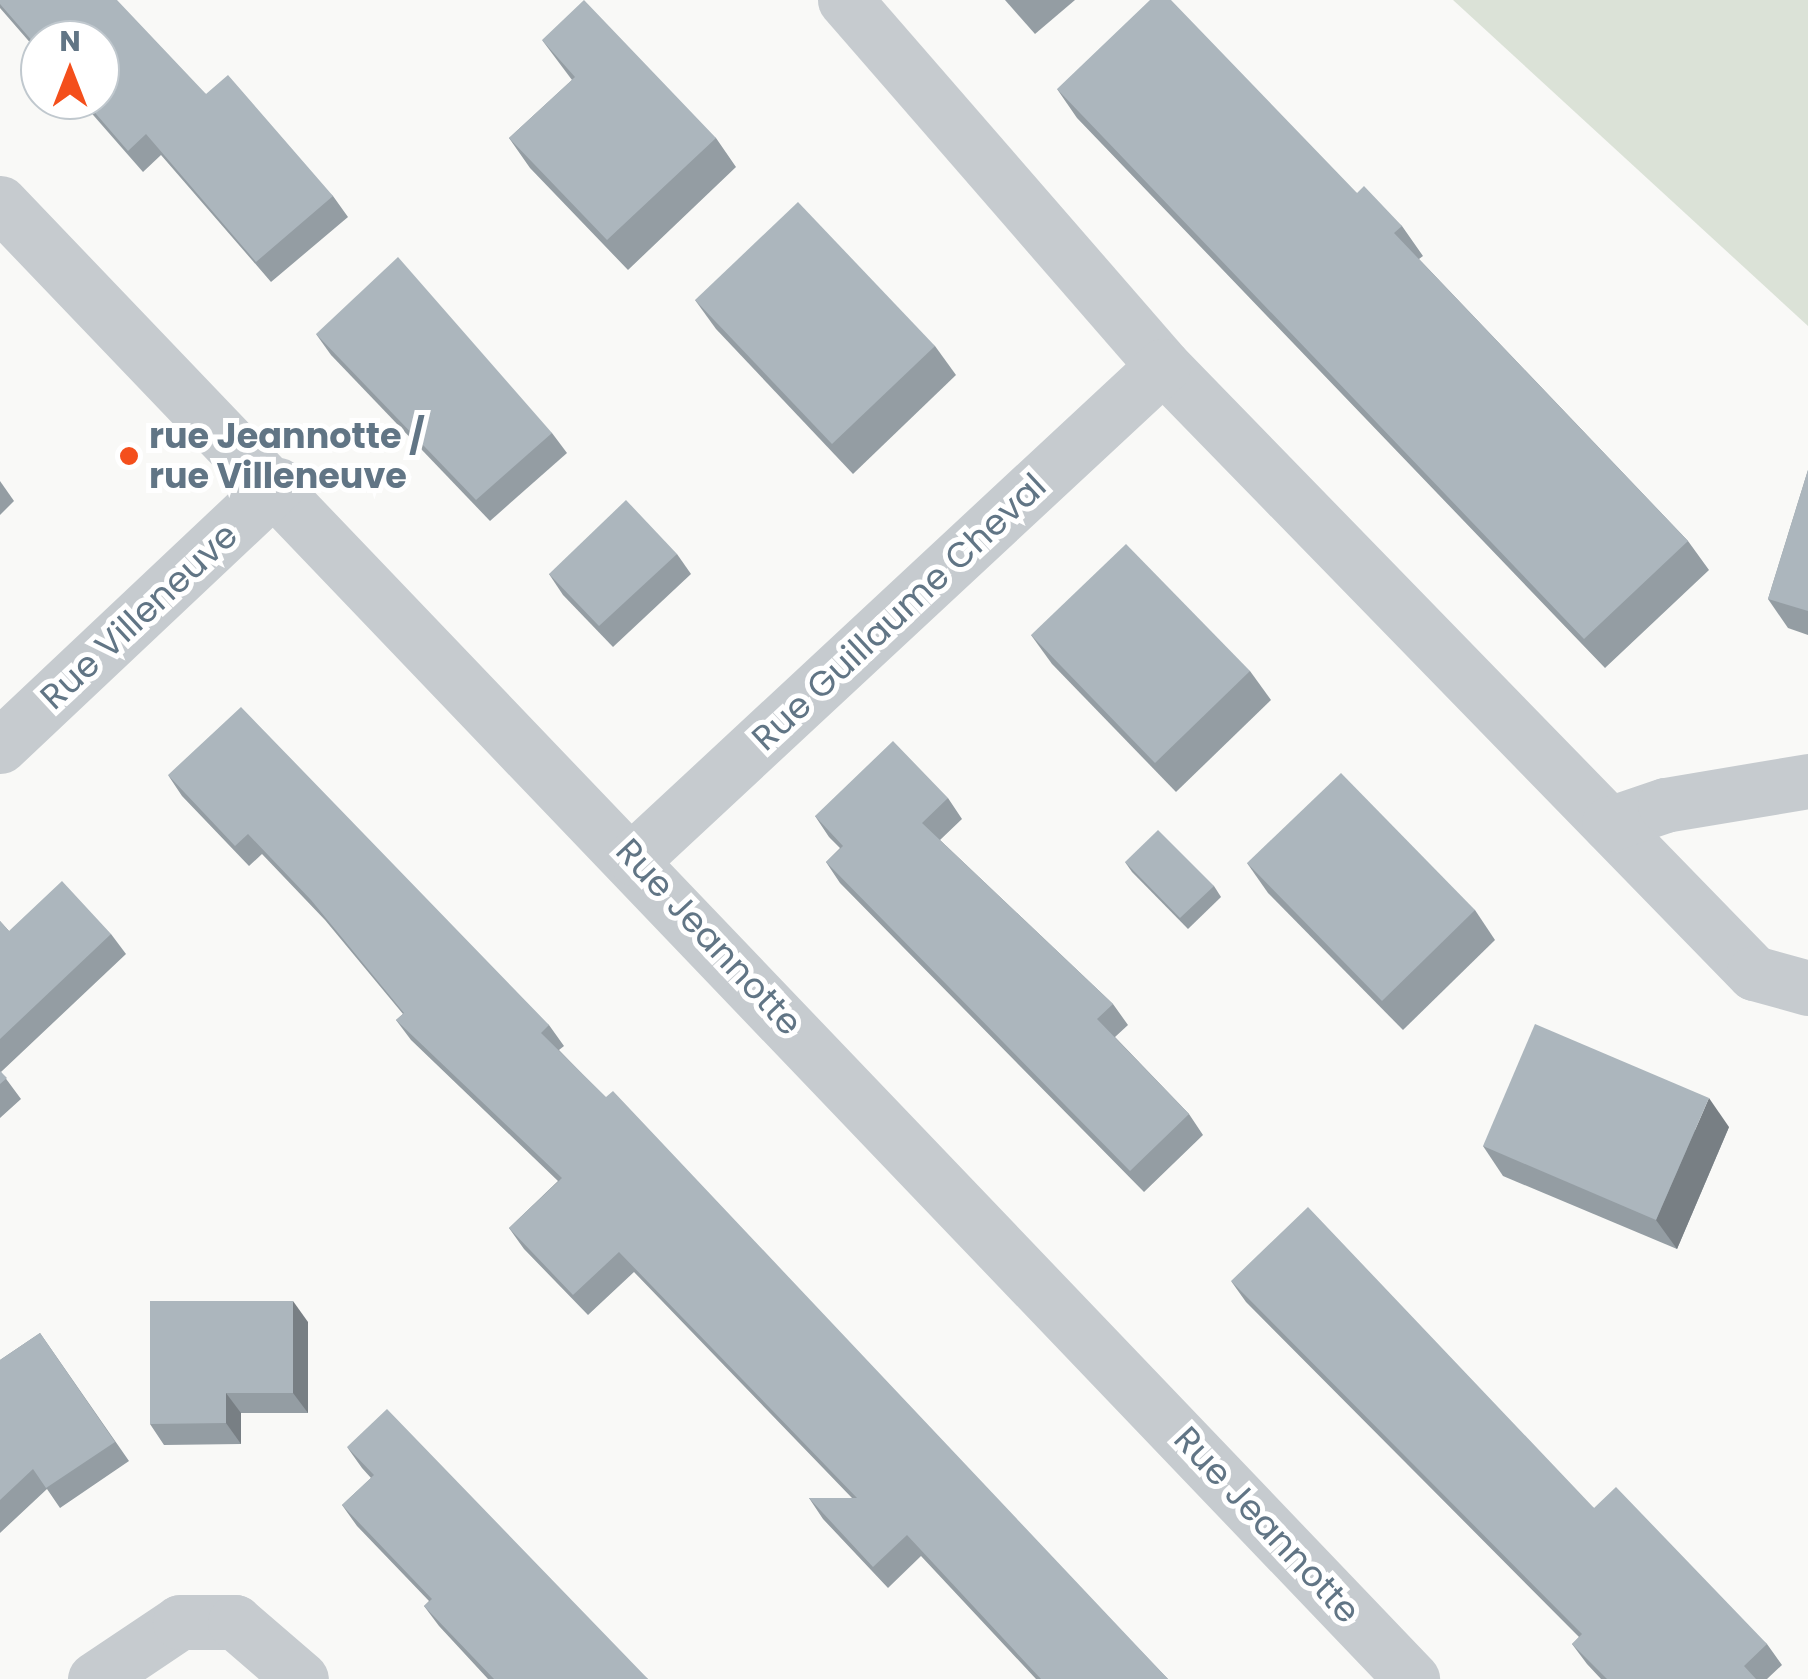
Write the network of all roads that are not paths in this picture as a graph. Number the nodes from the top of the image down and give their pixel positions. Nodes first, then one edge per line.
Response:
1 (846, 0) edge
2 (0, 202) edge
3 (1163, 366) junction
4 (278, 485) junction
5 (0, 746) edge
6 (1808, 781) edge
7 (1609, 824) junction
8 (634, 858) junction
9 (1808, 988) edge
10 (96, 1679) edge
11 (301, 1679) edge
12 (1412, 1679) edge

1 - 3 street
2 - 4 street, Rue Jeannotte
3 - 7 street
3 - 8 street, Rue Guillaume Cheval
4 - 5 street, Rue Villeneuve
4 - 8 street, Rue Jeannotte
6 - 7 street
7 - 9 street
8 - 12 street, Rue Jeannotte
10 - 11 street

